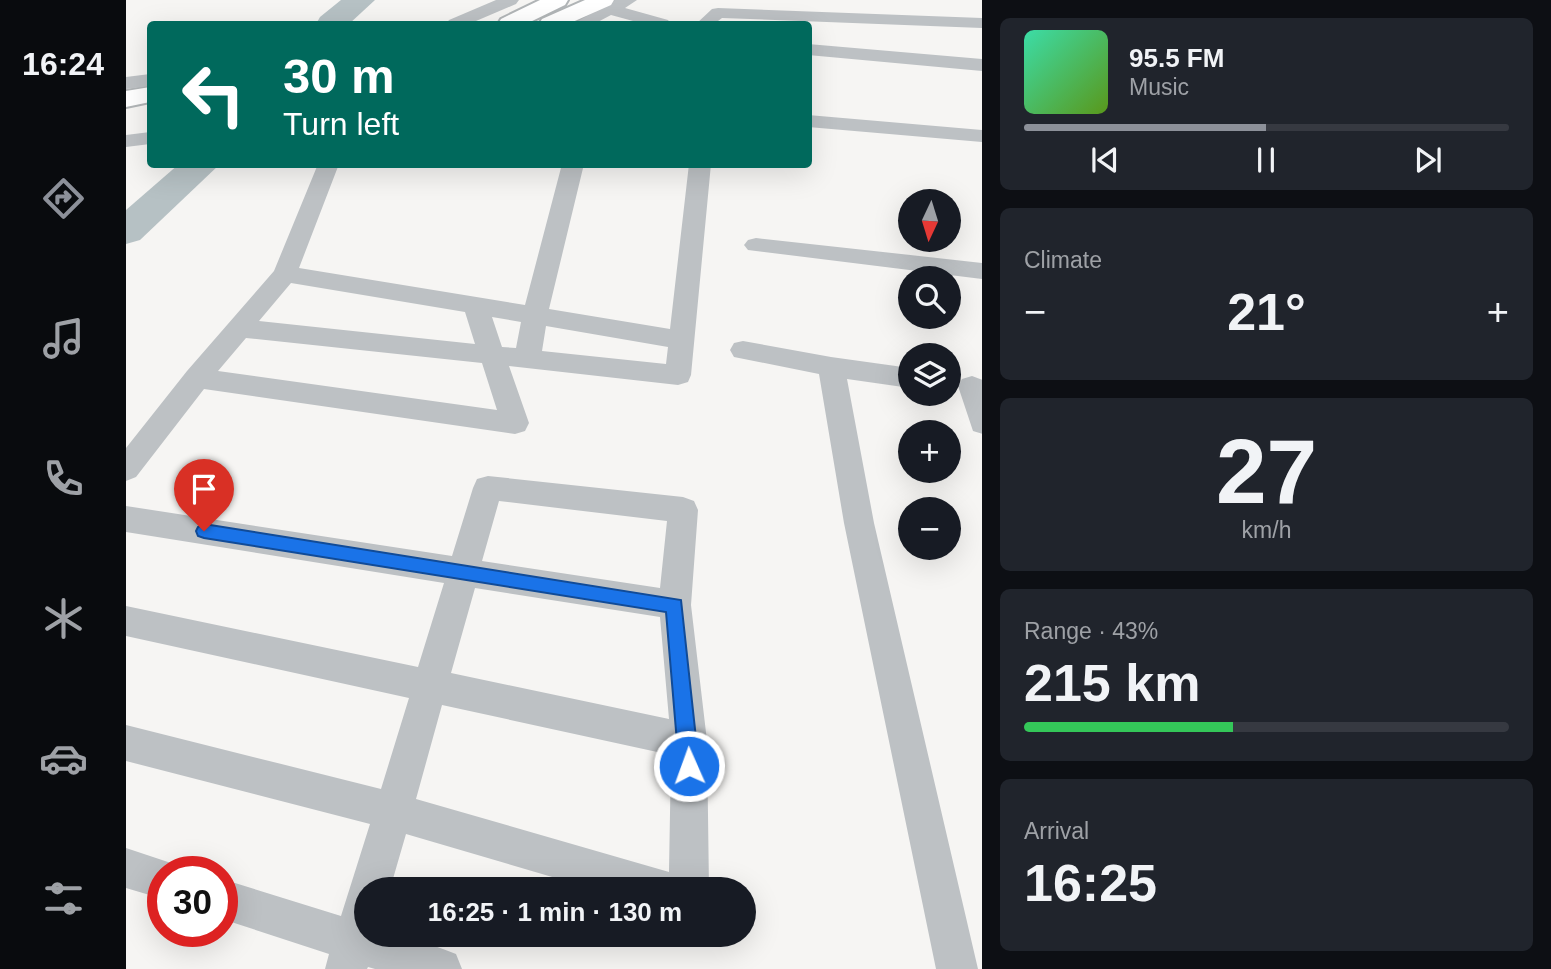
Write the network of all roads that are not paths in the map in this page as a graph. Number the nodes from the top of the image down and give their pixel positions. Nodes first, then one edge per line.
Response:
1 (510, 0) edge
2 (557, 0) edge
3 (628, 0) edge
4 (607, 5) edge
5 (462, 21) edge
6 (515, 21) edge
7 (559, 21) edge
8 (586, 21) edge
9 (653, 21) edge
10 (708, 21) edge
11 (919, 21) junction
12 (982, 23) edge
13 (812, 49) edge
14 (951, 63) junction
15 (982, 65) edge
16 (147, 80) edge
17 (126, 83) edge
18 (147, 96) edge
19 (126, 99) edge
20 (147, 116) edge
21 (126, 119) edge
22 (812, 121) edge
23 (982, 136) edge
24 (147, 138) edge
25 (126, 141) edge
26 (327, 168) edge
27 (572, 168) edge
28 (700, 168) edge
29 (756, 245) dead end
30 (982, 271) edge
31 (285, 274) junction
32 (475, 305) junction
33 (535, 316) junction
34 (239, 328) junction
35 (682, 340) junction
36 (743, 350) dead end
37 (492, 355) junction
38 (527, 359) junction
39 (831, 367) junction
40 (898, 376) edge
41 (197, 378) junction
42 (968, 386) edge
43 (982, 424) edge
44 (126, 469) edge
45 (126, 519) edge
46 (465, 572) junction
47 (675, 605) junction
48 (126, 621) edge
49 (430, 686) junction
50 (689, 741) junction
51 (126, 743) edge
52 (394, 812) junction
53 (126, 868) edge
54 (147, 875) edge
55 (374, 877) edge
56 (620, 877) edge
57 (690, 877) edge
58 (238, 906) edge
59 (350, 955) edge
60 (441, 969) edge
61 (957, 969) edge

1 - 5 street
2 - 6 highway
3 - 4 street
4 - 7 highway
4 - 8 street
4 - 9 street
10 - 11 street
11 - 12 street
11 - 14 street
13 - 14 street
14 - 15 street
16 - 17 street
18 - 19 highway
20 - 21 highway
22 - 23 street
24 - 25 street
26 - 31 street
27 - 33 street
28 - 35 street
29 - 30 street
31 - 32 street
31 - 34 street
32 - 33 street
32 - 37 street
33 - 35 street
33 - 38 street
34 - 37 street
34 - 41 street
35 - 38 street
36 - 39 street
37 - 38 street
37 - 41 street
39 - 40 street
39 - 61 street
41 - 44 street
42 - 43 street
45 - 46 street
46 - 47 street
46 - 47 street
46 - 49 street
47 - 50 street
48 - 49 street
49 - 50 street
49 - 52 street
50 - 57 street
51 - 52 street
52 - 55 street
52 - 56 street
53 - 54 street
58 - 59 street
59 - 60 street

